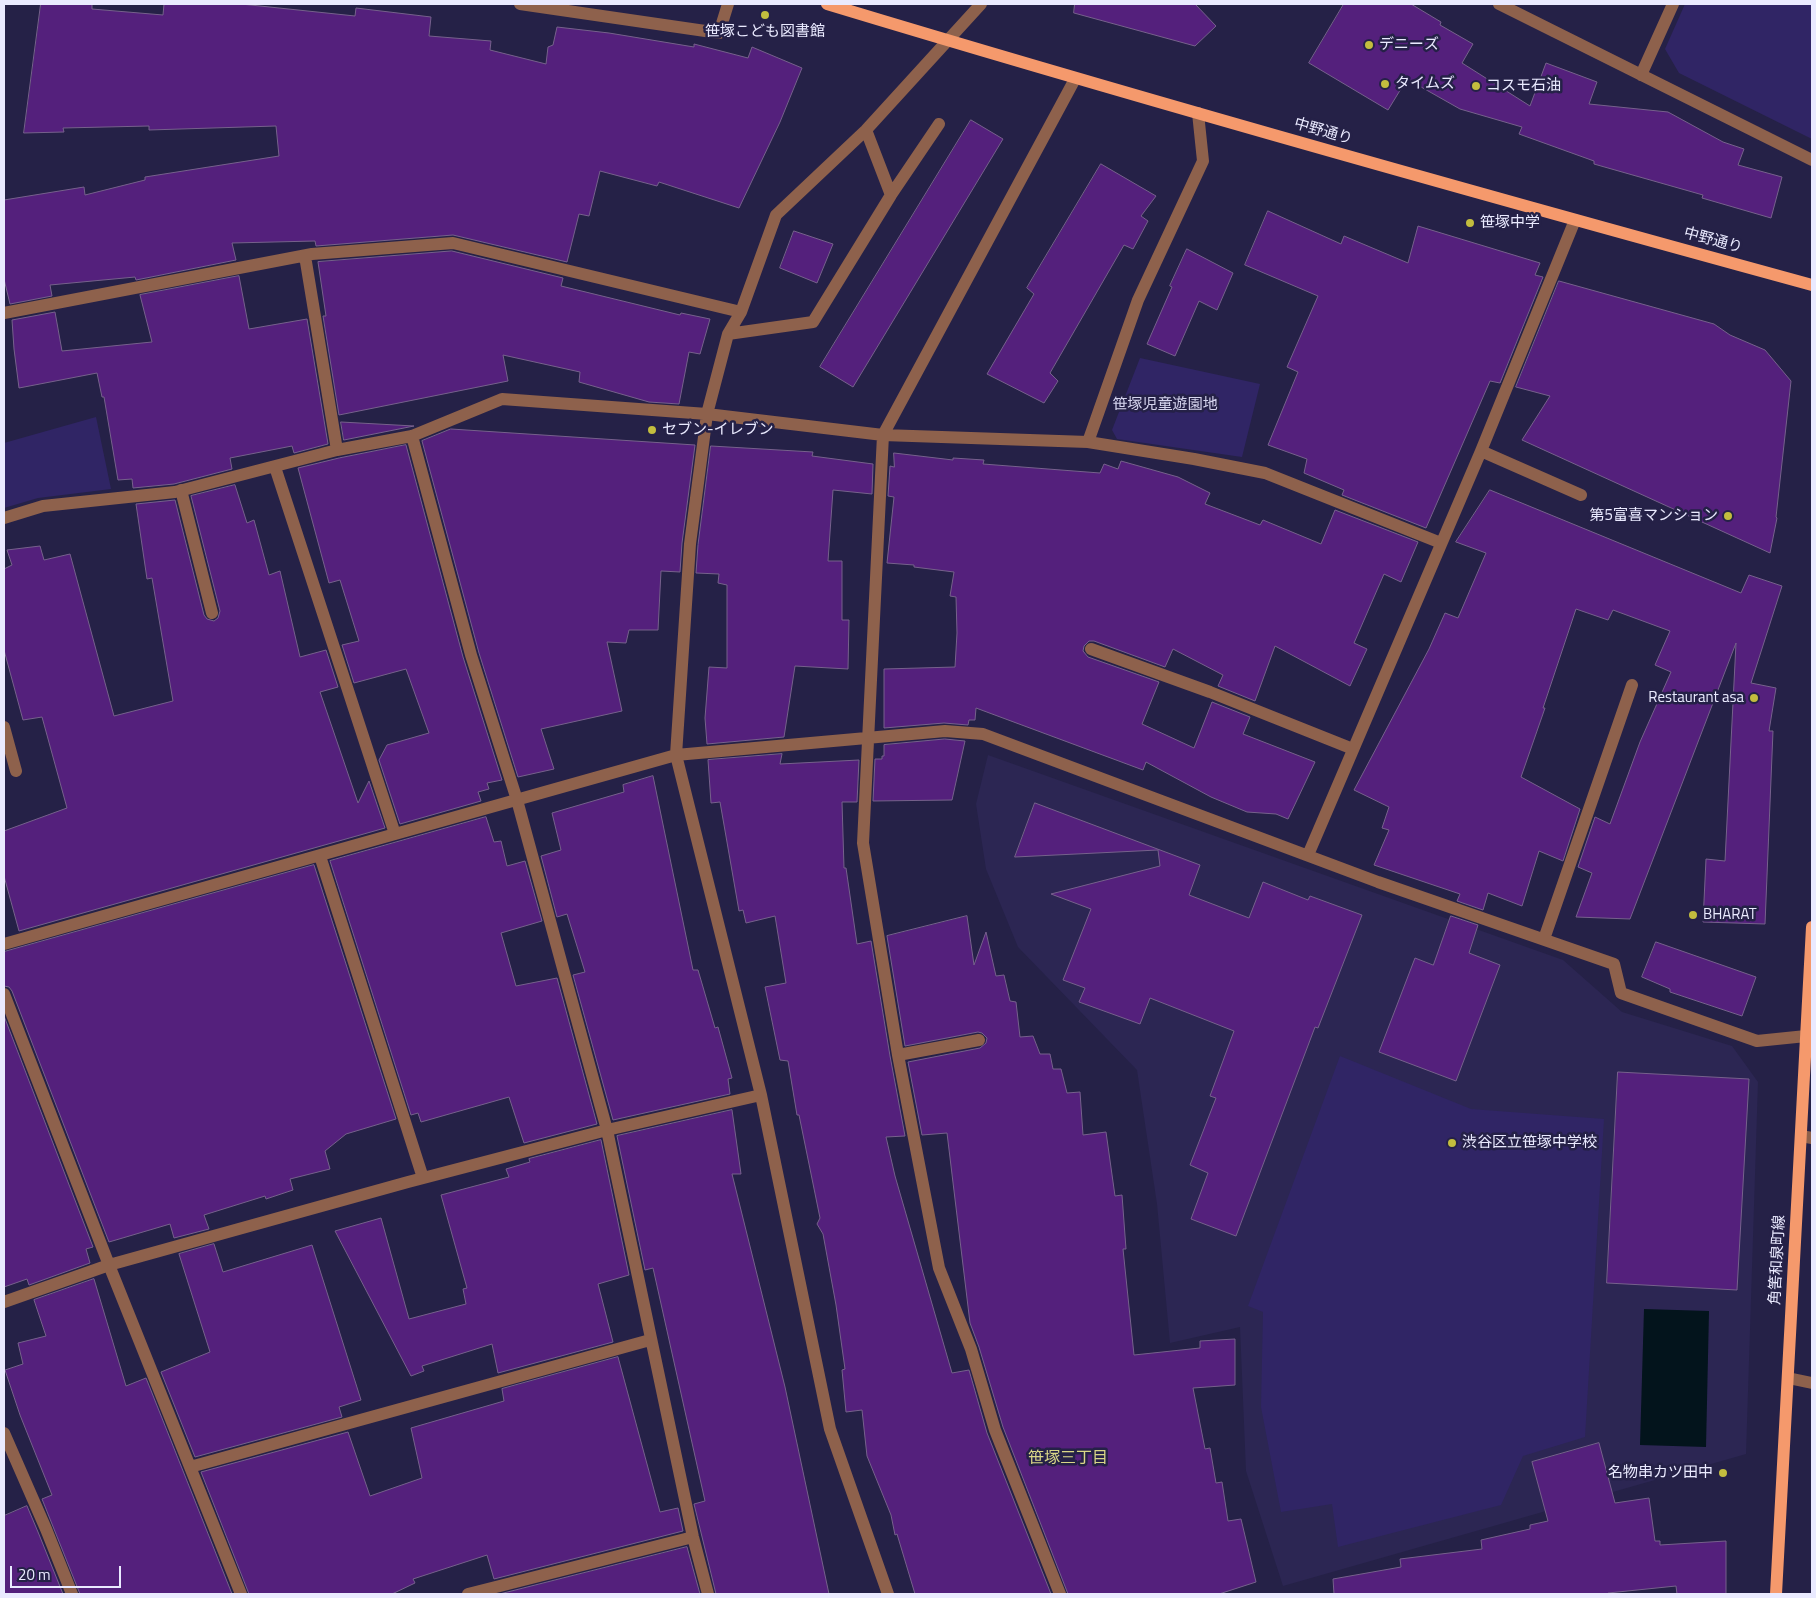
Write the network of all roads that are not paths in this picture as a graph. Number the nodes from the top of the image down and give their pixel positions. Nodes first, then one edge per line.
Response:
1 (520, 4) edge
2 (728, 4) edge
3 (827, 4) edge
4 (981, 4) edge
5 (1499, 4) edge
6 (1672, 4) edge
7 (946, 40) junction
8 (1641, 75) junction
9 (1075, 79) junction
10 (1198, 113) junction
11 (939, 124) dead end
12 (866, 130) junction
13 (1812, 160) edge
14 (891, 195) junction
15 (1575, 220) junction
16 (305, 256) junction
17 (1812, 285) edge
18 (741, 312) junction
19 (4, 313) edge
20 (728, 334) junction
21 (707, 414) junction
22 (883, 435) junction
23 (412, 436) junction
24 (1088, 442) junction
25 (337, 450) junction
26 (1481, 451) junction
27 (275, 467) junction
28 (181, 490) junction
29 (1581, 495) dead end
30 (4, 518) edge
31 (1441, 543) junction
32 (212, 613) dead end
33 (1091, 649) dead end
34 (1632, 685) dead end
35 (4, 727) edge
36 (868, 737) junction
37 (1353, 750) junction
38 (676, 755) junction
39 (16, 771) dead end
40 (517, 800) junction
41 (394, 834) junction
42 (320, 856) junction
43 (1308, 856) junction
44 (1812, 927) edge
45 (1544, 939) junction
46 (4, 944) edge
47 (4, 994) edge
48 (1806, 1036) junction
49 (978, 1040) dead end
50 (898, 1055) junction
51 (760, 1095) junction
52 (607, 1130) junction
53 (1807, 1137) edge
54 (423, 1178) junction
55 (109, 1265) junction
56 (4, 1302) edge
57 (650, 1340) junction
58 (1788, 1378) junction
59 (1812, 1383) edge
60 (4, 1433) edge
61 (190, 1467) junction
62 (693, 1537) junction
63 (72, 1594) edge
64 (241, 1594) edge
65 (468, 1594) edge
66 (708, 1594) edge
67 (888, 1594) edge
68 (1060, 1594) edge
69 (1776, 1594) edge

1 - 2 street
3 - 7 main road, 中野通り
4 - 7 street
5 - 8 street
6 - 8 street
7 - 9 main road, 中野通り
7 - 12 street
8 - 13 street
9 - 10 main road, 中野通り
9 - 22 street
10 - 15 main road, 中野通り
10 - 24 street
11 - 14 street
12 - 14 street
12 - 18 street
14 - 20 street
15 - 17 main road, 中野通り
15 - 26 street
16 - 18 street
16 - 19 street
16 - 25 street
18 - 20 street
20 - 21 street
21 - 22 street
21 - 23 street
21 - 38 street
22 - 24 street
22 - 36 street
23 - 25 street
23 - 40 street
24 - 31 street
25 - 27 street
26 - 29 street
26 - 31 street
27 - 28 street
27 - 41 street
28 - 30 street
28 - 32 street
31 - 37 street
33 - 37 street
34 - 45 street
35 - 39 street
36 - 38 street
36 - 43 street
36 - 50 street
37 - 43 street
38 - 40 street
38 - 51 street
40 - 41 street
40 - 52 street
41 - 42 street
42 - 46 street
42 - 54 street
43 - 45 street
44 - 48 main road, 角筈和泉町線
45 - 48 street
47 - 55 street
48 - 53 main road, 角筈和泉町線
49 - 50 street
50 - 68 street
51 - 52 street
51 - 67 street
52 - 54 street
52 - 57 street
53 - 58 main road, 角筈和泉町線
54 - 55 street
55 - 56 street
55 - 61 street
57 - 61 street
57 - 62 street
58 - 59 street
58 - 69 main road, 角筈和泉町線
60 - 63 street
61 - 64 street
62 - 65 street
62 - 66 street

